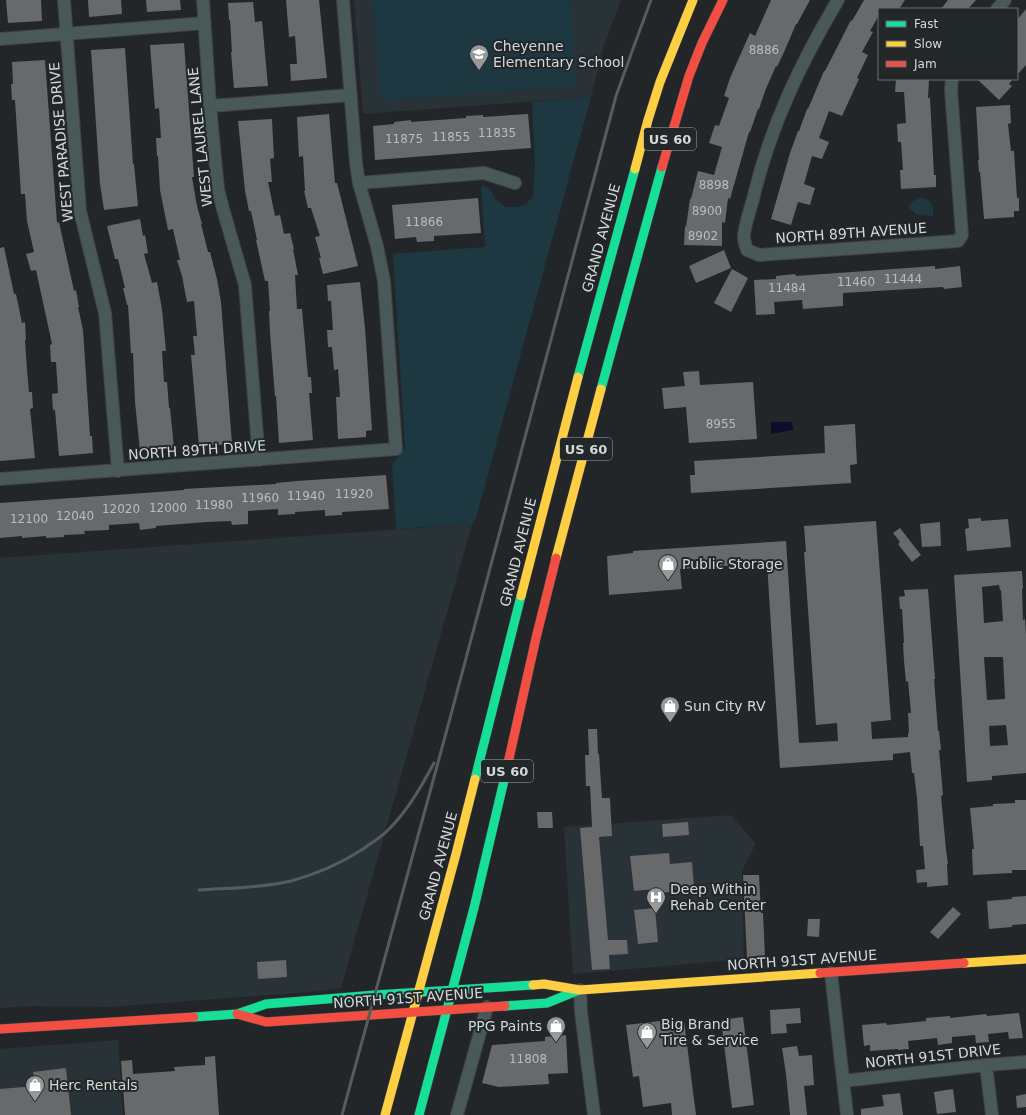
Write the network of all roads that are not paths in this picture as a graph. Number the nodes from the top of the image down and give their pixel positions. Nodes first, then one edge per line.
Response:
1 (64, 0) edge
2 (203, 0) edge
3 (343, 0) edge
4 (693, 0) edge
5 (722, 0) edge
6 (838, 0) edge
7 (1005, 0) edge
8 (998, 8) edge
9 (205, 23) junction
10 (67, 34) junction
11 (0, 39) edge
12 (952, 80) edge
13 (351, 95) junction
14 (210, 106) junction
15 (359, 183) junction
16 (515, 183) dead end
17 (259, 460) junction
18 (118, 471) junction
19 (0, 479) edge
20 (534, 545) junction
21 (552, 549) junction
22 (1026, 958) edge
23 (831, 973) junction
24 (452, 990) junction
25 (580, 990) junction
26 (418, 992) junction
27 (487, 1007) junction
28 (446, 1010) junction
29 (412, 1012) junction
30 (237, 1014) junction
31 (0, 1029) edge
32 (1026, 1062) edge
33 (986, 1065) junction
34 (843, 1081) junction
35 (385, 1115) edge
36 (419, 1115) edge
37 (458, 1115) edge
38 (594, 1115) edge
39 (847, 1115) edge
40 (992, 1115) edge

1 - 10 street, WEST PARADISE DRIVE
2 - 9 street, WEST LAUREL LANE
3 - 13 street
4 - 20 main road, GRAND AVENUE / US 60
5 - 21 main road, US 60
6 - 12 street, NORTH 89TH AVENUE
7 - 8 street
9 - 10 street
9 - 14 street, WEST LAUREL LANE
10 - 11 street
10 - 18 street, WEST PARADISE DRIVE
13 - 14 street
13 - 15 street
14 - 17 street, WEST LAUREL LANE
15 - 16 street
15 - 17 street, NORTH 89TH DRIVE
17 - 18 street, NORTH 89TH DRIVE
18 - 19 street, NORTH 89TH DRIVE
20 - 21 main road
20 - 26 main road, GRAND AVENUE / US 60
21 - 24 main road, US 60
22 - 23 main road, NORTH 91ST AVENUE
23 - 25 main road, NORTH 91ST AVENUE
23 - 34 street
24 - 25 main road, NORTH 91ST AVENUE
24 - 26 main road, NORTH 91ST AVENUE
24 - 28 main road, US 60
25 - 27 main road, NORTH 91ST AVENUE
25 - 38 street
26 - 29 main road, GRAND AVENUE / US 60
26 - 30 main road, NORTH 91ST AVENUE
27 - 28 main road, NORTH 91ST AVENUE
27 - 37 street
28 - 29 main road, NORTH 91ST AVENUE
28 - 36 main road, US 60
29 - 30 main road, NORTH 91ST AVENUE
29 - 35 main road, GRAND AVENUE / US 60
30 - 31 main road, NORTH 91ST AVENUE
32 - 33 street, NORTH 91ST DRIVE
33 - 34 street, NORTH 91ST DRIVE
33 - 40 street
34 - 39 street

